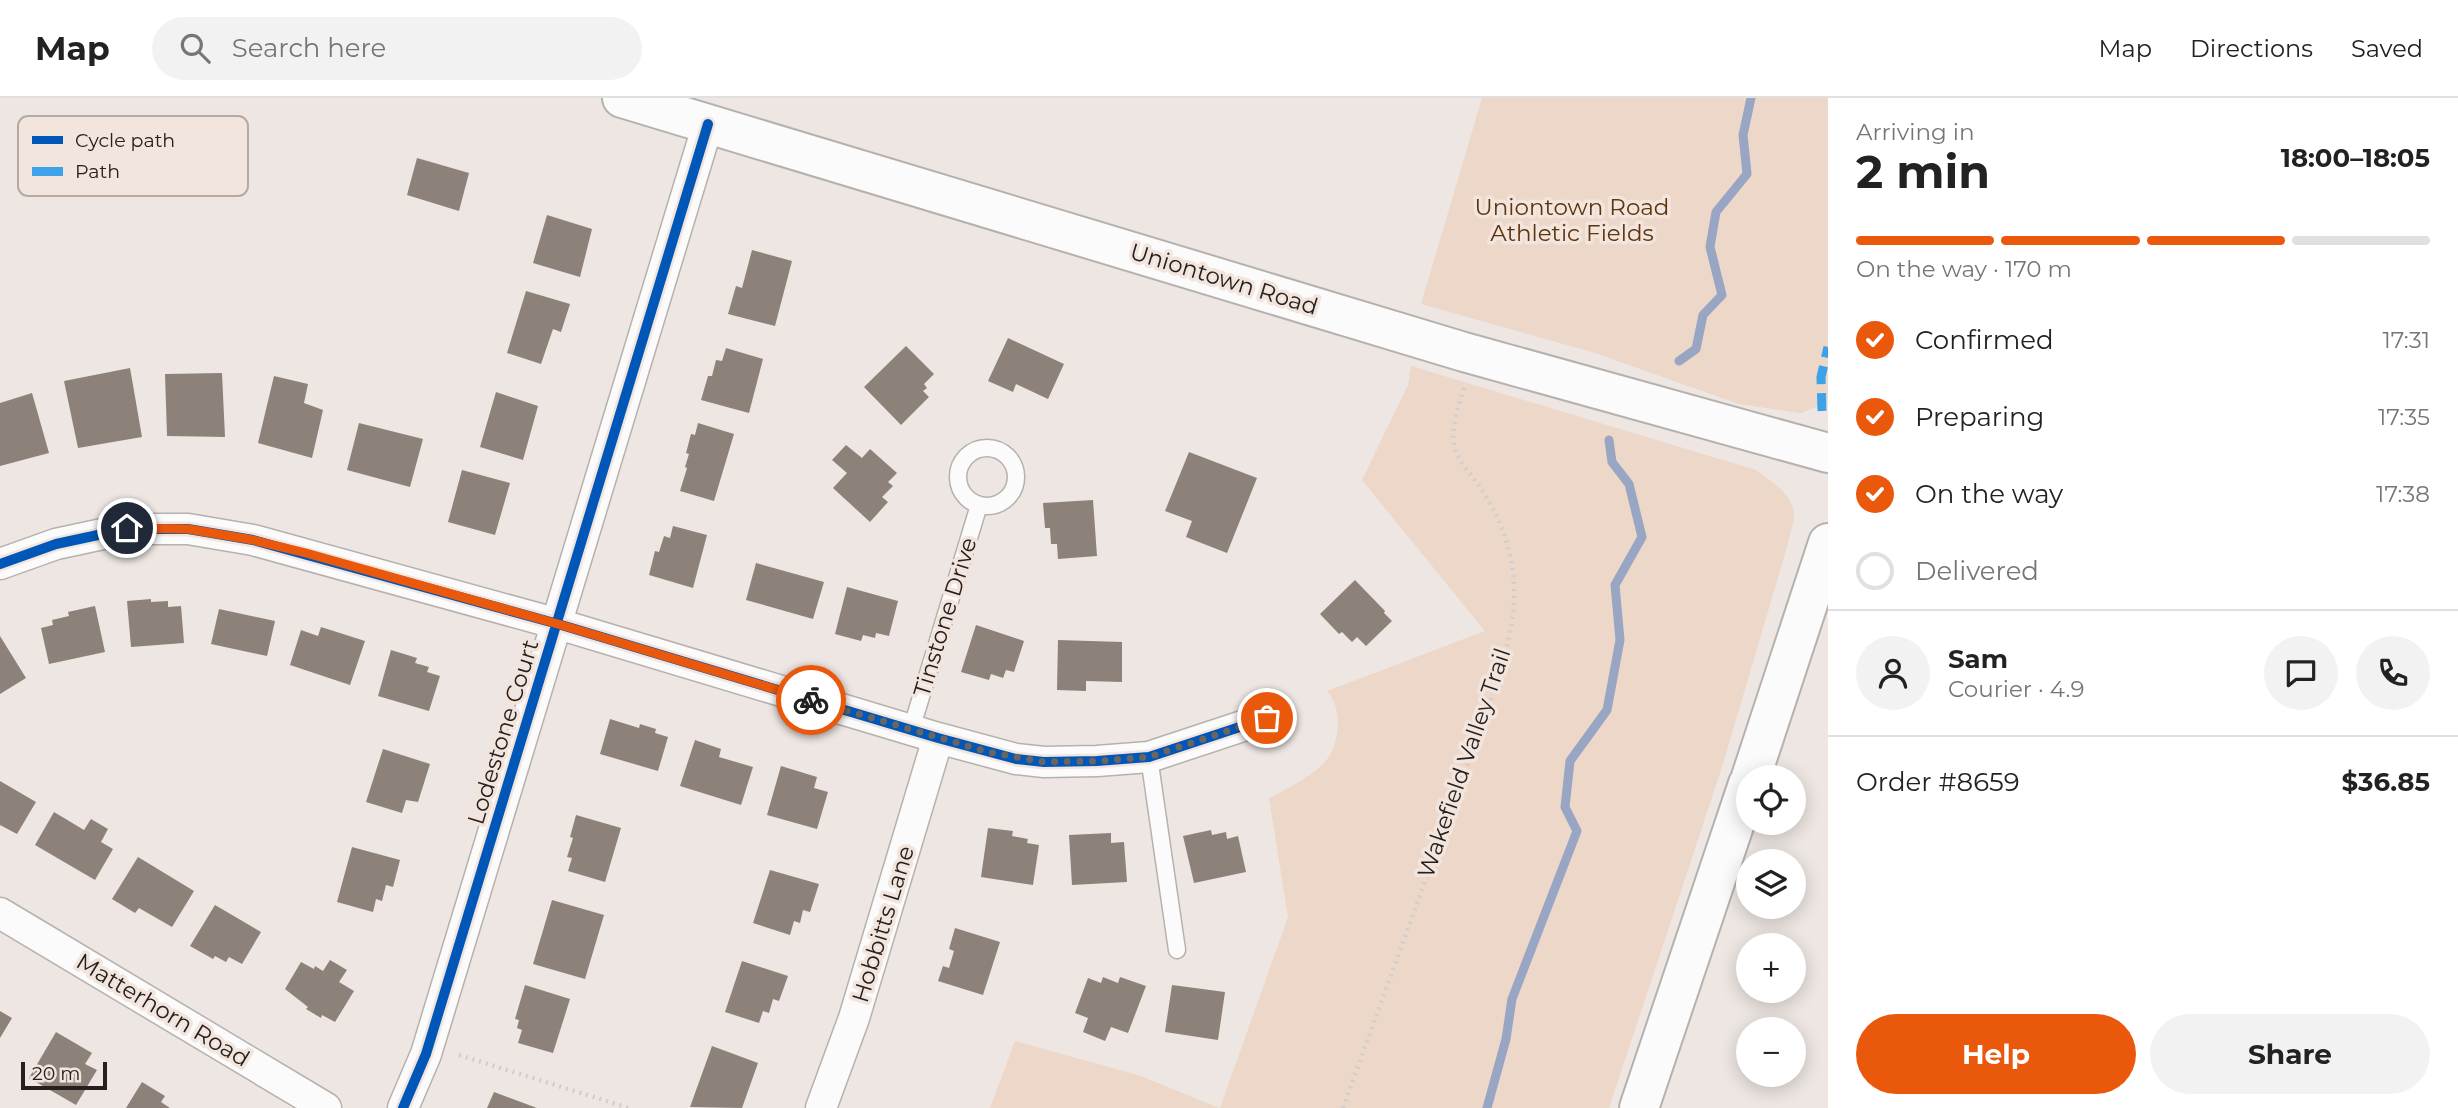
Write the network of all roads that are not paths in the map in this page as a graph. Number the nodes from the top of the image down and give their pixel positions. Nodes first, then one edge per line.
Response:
1 (622, 98) edge
2 (708, 124) junction
3 (1828, 453) edge
4 (979, 505) dead end
5 (1828, 543) edge
6 (0, 564) edge
7 (558, 624) junction
8 (1267, 718) dead end
9 (925, 734) junction
10 (1149, 757) junction
11 (1755, 765) edge
12 (1736, 820) edge
13 (0, 913) edge
14 (1177, 950) dead end
15 (326, 1108) edge
16 (404, 1108) edge
17 (821, 1108) edge
18 (1639, 1108) edge

1 - 2 main road, Uniontown Road
2 - 3 main road, Uniontown Road
2 - 7 street, Lodestone Court
4 - 9 lane, Tinstone Drive
5 - 11 main road
6 - 7 street
7 - 9 street
7 - 16 street, Lodestone Court
8 - 10 street
9 - 10 street
9 - 17 street, Hobbitts Lane
10 - 14 lane
12 - 18 main road
13 - 15 street, Matterhorn Road

